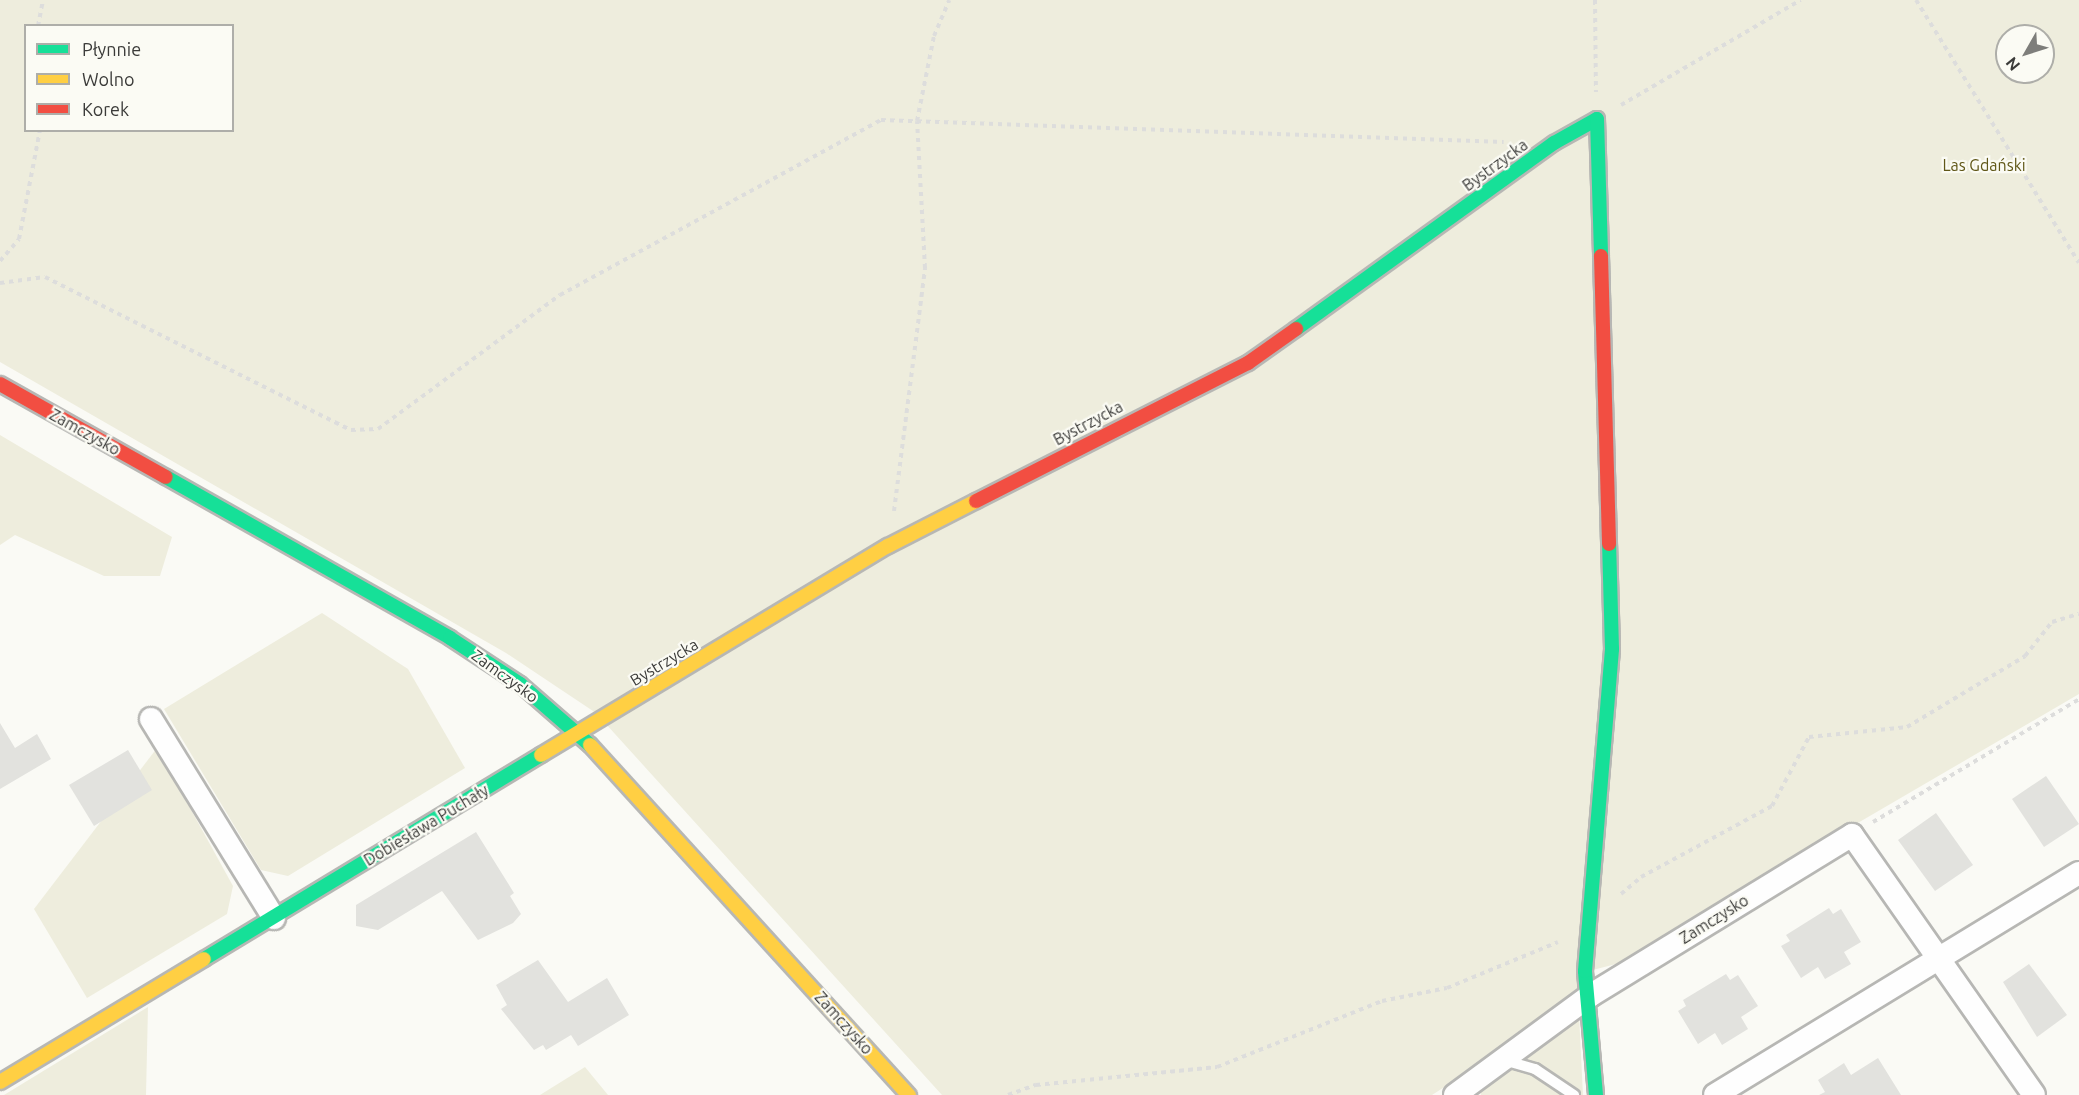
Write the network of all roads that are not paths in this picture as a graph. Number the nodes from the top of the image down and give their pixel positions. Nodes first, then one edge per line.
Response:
1 (0, 384) edge
2 (151, 719) dead end
3 (579, 733) junction
4 (2079, 873) edge
5 (274, 918) junction
6 (1939, 958) junction
7 (1591, 995) junction
8 (1507, 1061) junction
9 (0, 1082) edge
10 (909, 1095) edge
11 (1455, 1095) edge
12 (1574, 1095) edge
13 (1596, 1095) edge
14 (1714, 1095) edge
15 (2034, 1095) edge

1 - 3 street, Zamczysko
2 - 5 street
3 - 5 street, Dobiesława Puchały
3 - 7 street, Bystrzycka
3 - 10 street, Zamczysko
4 - 6 street
5 - 9 street, Dobiesława Puchały
6 - 7 street, Zamczysko
6 - 14 street
6 - 15 street
7 - 8 street, Zamczysko
7 - 13 street
8 - 11 street, Zamczysko
8 - 12 lane

